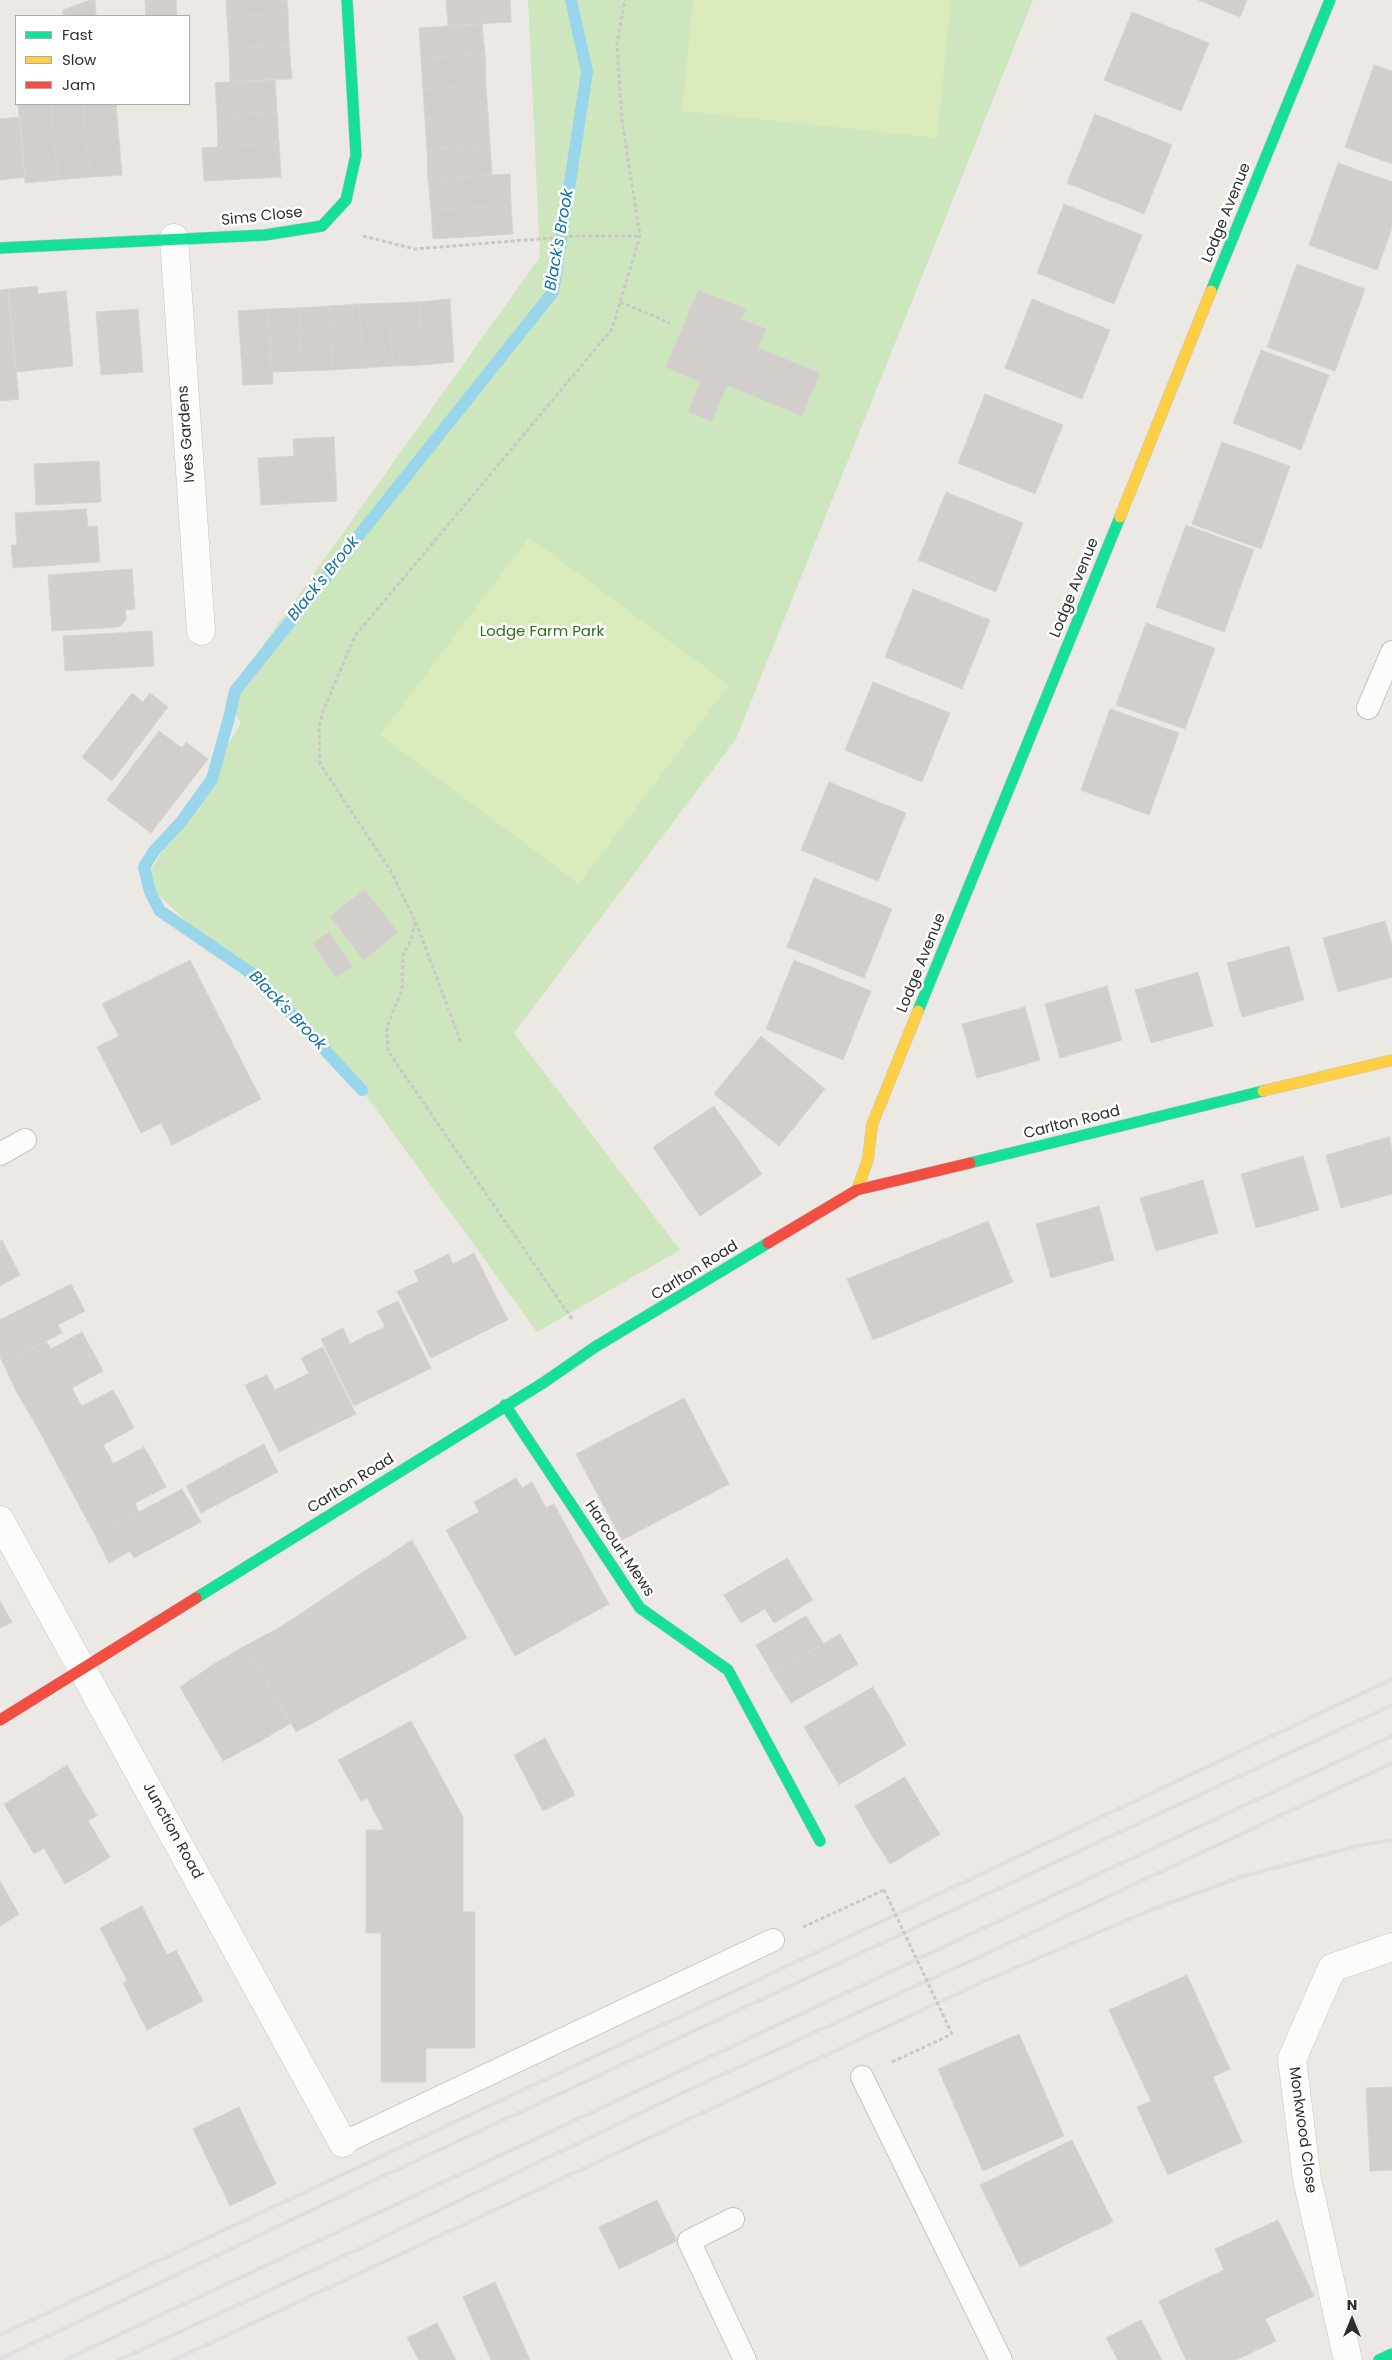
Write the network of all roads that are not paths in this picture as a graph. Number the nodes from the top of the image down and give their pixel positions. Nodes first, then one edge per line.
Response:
1 (347, 0) edge
2 (1330, 0) edge
3 (174, 238) junction
4 (0, 248) edge
5 (201, 631) dead end
6 (1392, 652) edge
7 (1368, 708) dead end
8 (1392, 1060) edge
9 (25, 1140) dead end
10 (0, 1154) edge
11 (857, 1190) junction
12 (505, 1405) junction
13 (0, 1520) edge
14 (83, 1669) junction
15 (0, 1720) edge
16 (820, 1841) dead end
17 (773, 1940) road end
18 (1392, 1947) edge
19 (862, 2076) road end
20 (343, 2142) joint
21 (733, 2219) dead end
22 (1392, 2354) edge
23 (745, 2360) edge
24 (1001, 2360) edge
25 (1348, 2360) edge
26 (1379, 2360) edge

1 - 3 street, Sims Close
2 - 11 street, Lodge Avenue
3 - 4 street, Sims Close
3 - 5 street, Ives Gardens
6 - 7 lane
8 - 11 street, Carlton Road
9 - 10 lane
11 - 12 street, Carlton Road
12 - 14 street, Carlton Road
12 - 16 street, Harcourt Mews
13 - 14 street, Junction Road
14 - 15 street, Carlton Road
14 - 20 street, Junction Road
17 - 20 lane
18 - 25 street, Monkwood Close
19 - 24 lane
21 - 23 lane
22 - 26 street

